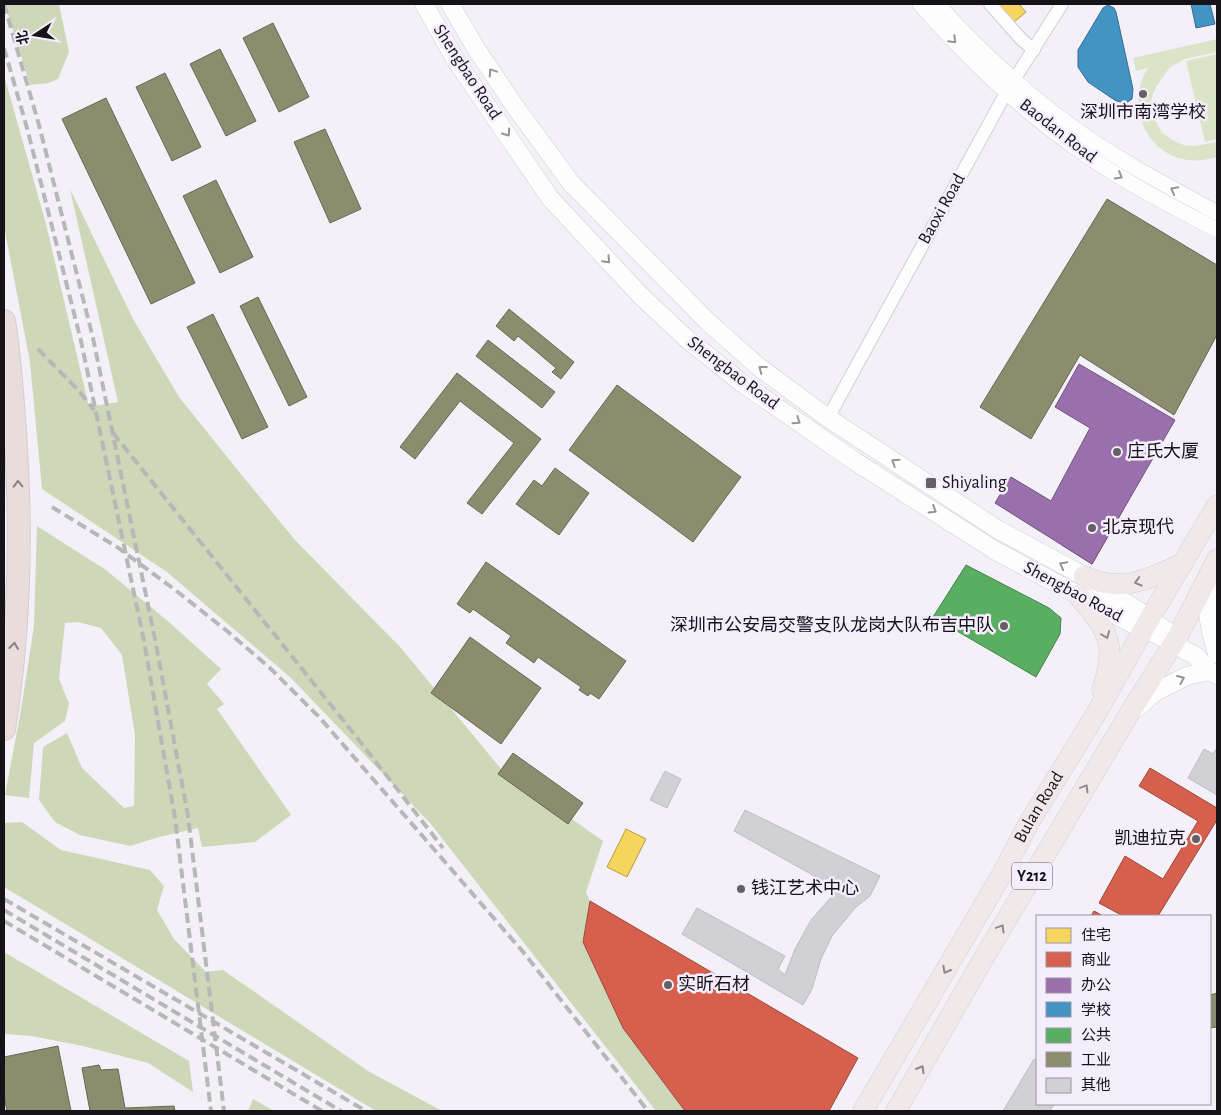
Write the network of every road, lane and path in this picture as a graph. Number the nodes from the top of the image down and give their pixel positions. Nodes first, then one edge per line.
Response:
1 (424, 4) edge
2 (450, 4) edge
3 (920, 4) edge
4 (937, 4) edge
5 (990, 4) edge
6 (1062, 4) edge
7 (1034, 50) junction
8 (1011, 85) junction
9 (1217, 213) edge
10 (1217, 230) edge
11 (4, 321) edge
12 (828, 418) junction
13 (1217, 505) edge
14 (1183, 563) junction
15 (1214, 564) edge
16 (1084, 576) junction
17 (1078, 595) junction
18 (1147, 624) junction
19 (1176, 640) junction
20 (1217, 654) edge
21 (1213, 673) edge
22 (1113, 685) junction
23 (1132, 708) junction
24 (1093, 719) junction
25 (4, 729) edge
26 (863, 1111) edge
27 (896, 1111) edge

1 -> 17 main road, Shengbao Road
12 -> 2 main road, Shengbao Road
3 -> 8 street, Baodan Road
4 - 8 street, Baodan Road
5 - 7 street
6 - 7 street, Baoxi Road
7 - 8 street, Baoxi Road
9 -> 8 street, Baodan Road
8 -> 10 street, Baodan Road
8 - 12 street, Baoxi Road
25 -> 11 highway
16 -> 12 main road, Shengbao Road
13 - 14 main road, Bulan Road / Y212
14 -> 16 main road
14 - 18 main road, Bulan Road / Y212
15 - 19 main road, Bulan Road / Y212
15 - 20 main road
16 - 18 main road, Shengbao Road
17 - 18 main road, Shengbao Road
17 -> 24 main road
18 - 19 street
18 - 22 main road, Bulan Road / Y212
19 - 20 main road
19 - 21 main road
19 - 23 main road, Bulan Road / Y212
23 -> 21 main road
22 - 23 main road
22 - 24 main road, Bulan Road / Y212
27 -> 23 main road, Bulan Road / Y212
24 -> 26 main road, Bulan Road / Y212

